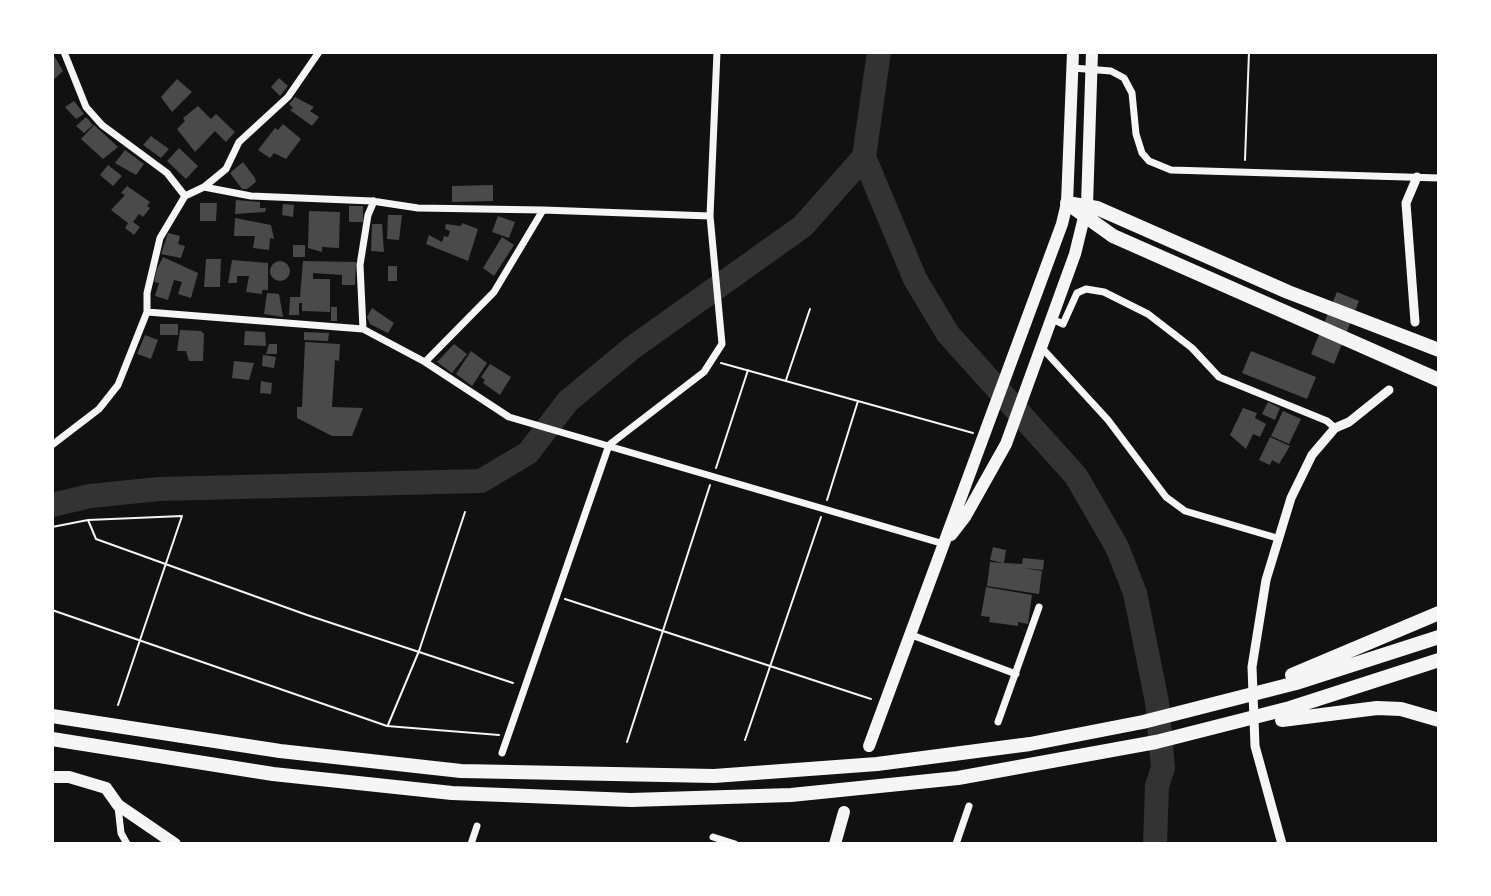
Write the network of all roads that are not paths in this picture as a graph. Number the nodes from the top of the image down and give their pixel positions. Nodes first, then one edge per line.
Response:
1 (64, 52) edge
2 (319, 52) edge
3 (717, 52) edge
4 (1073, 52) edge
5 (1092, 52) edge
6 (1073, 68) junction
7 (1092, 68) junction
8 (1417, 177) junction
9 (1439, 178) edge
10 (204, 187) junction
11 (185, 196) junction
12 (374, 201) junction
13 (1067, 203) junction
14 (543, 210) junction
15 (1086, 212) junction
16 (710, 216) junction
17 (147, 312) junction
18 (1052, 319) junction
19 (1415, 322) dead end
20 (363, 329) junction
21 (1042, 348) junction
22 (1435, 350) edge
23 (1379, 352) junction
24 (425, 362) junction
25 (1439, 372) edge
26 (1439, 380) edge
27 (1389, 390) dead end
28 (1335, 428) junction
29 (52, 445) edge
30 (609, 445) junction
31 (1277, 538) junction
32 (944, 544) junction
33 (1039, 607) dead end
34 (1439, 613) edge
35 (908, 634) junction
36 (1439, 637) edge
37 (1439, 660) edge
38 (1016, 674) junction
39 (1296, 678) junction
40 (1292, 713) junction
41 (52, 716) edge
42 (1439, 720) edge
43 (998, 722) dead end
44 (52, 739) edge
45 (869, 746) dead end
46 (502, 753) dead end
47 (52, 777) edge
48 (118, 805) junction
49 (969, 806) dead end
50 (844, 812) dead end
51 (477, 826) dead end
52 (713, 837) edge
53 (127, 844) edge
54 (175, 844) edge
55 (471, 844) edge
56 (735, 844) edge
57 (835, 844) edge
58 (956, 844) edge
59 (1282, 844) edge

1 - 11 street
2 - 10 street
3 - 16 street
4 - 6 main road
5 - 7 main road
6 - 7 street
6 - 13 main road
7 - 8 street
7 - 15 main road
8 - 9 street
8 - 19 street
10 - 11 street
10 - 12 street
11 - 17 street
12 - 14 street
12 - 20 street
13 - 15 highway
13 - 32 main road
14 - 16 street
14 - 24 street
15 - 18 main road
15 - 22 highway
15 - 23 highway
16 - 30 street
17 - 20 street
17 - 29 street
18 - 21 main road
18 - 28 street
20 - 24 street
21 - 31 street
21 - 32 main road
23 - 25 highway
23 - 26 highway
24 - 30 street
27 - 28 street
28 - 31 street
30 - 32 street
30 - 46 street
31 - 59 street
32 - 35 main road
33 - 38 street
34 - 39 highway
35 - 38 street
35 - 45 main road
36 - 39 highway
37 - 40 highway
38 - 43 street
39 - 41 highway
40 - 42 highway
40 - 44 highway
47 - 48 main road
48 - 53 street
48 - 54 main road
49 - 58 street
50 - 57 main road
51 - 55 street
52 - 56 street

